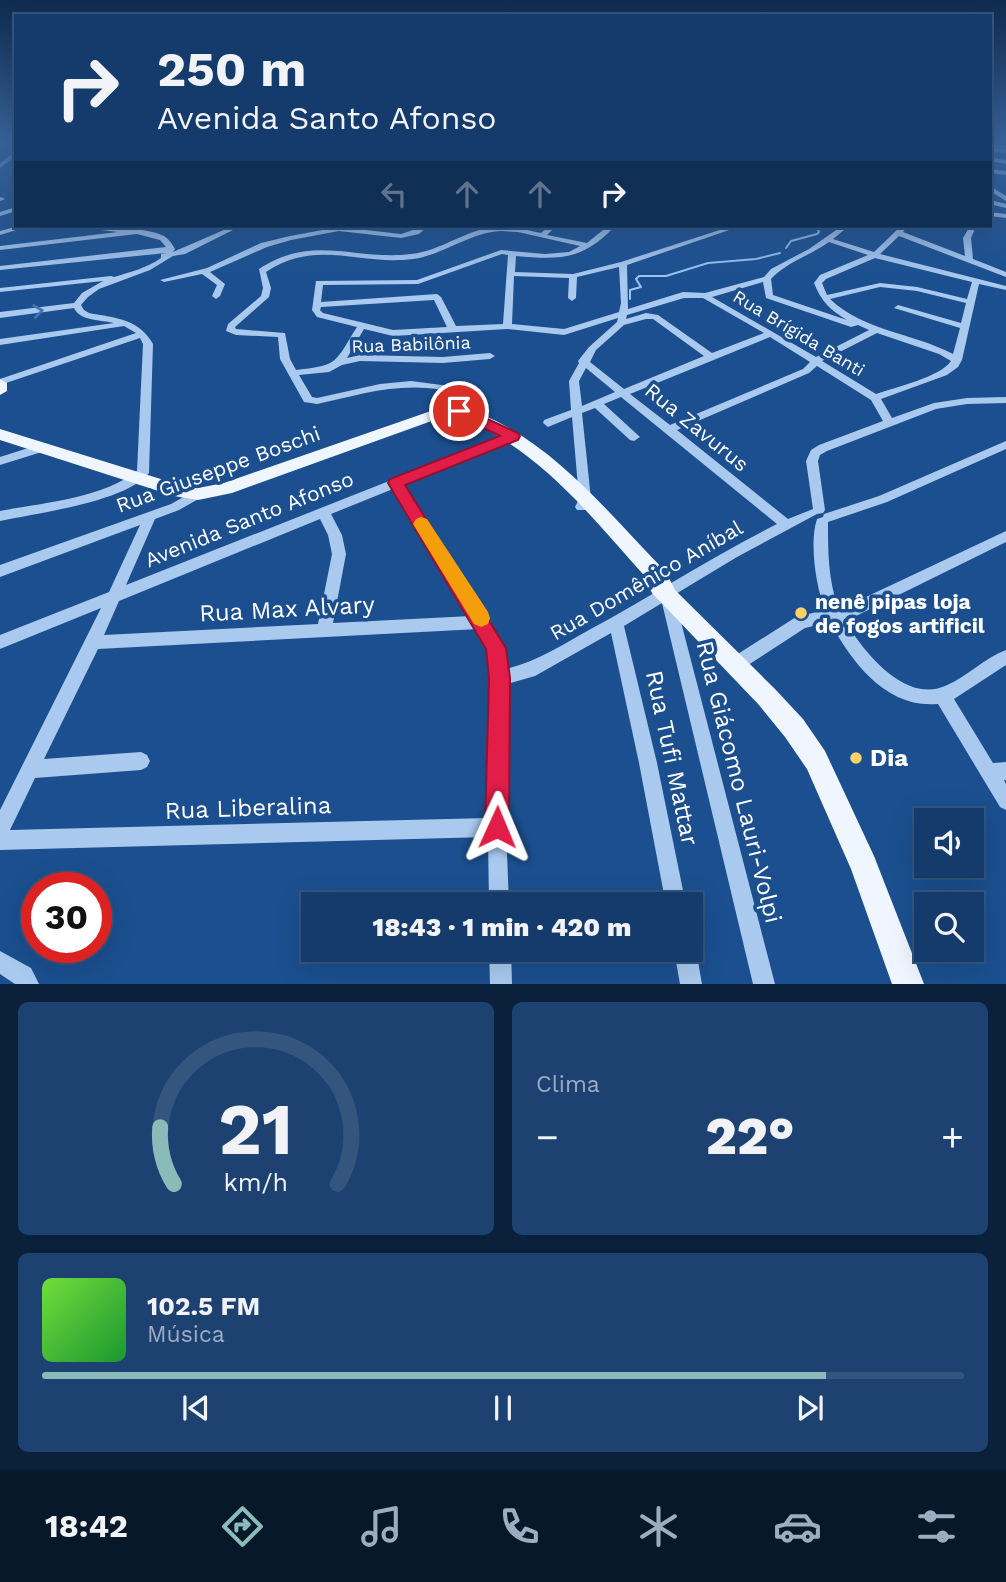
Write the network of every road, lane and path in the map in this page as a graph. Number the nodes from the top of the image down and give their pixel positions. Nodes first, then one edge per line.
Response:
1 (993, 203) edge
2 (1006, 206) edge
3 (14, 210) edge
4 (0, 214) edge
5 (1006, 216) edge
6 (19, 228) edge
7 (101, 228) edge
8 (222, 228) edge
9 (233, 228) edge
10 (344, 228) edge
11 (422, 228) edge
12 (551, 228) edge
13 (610, 228) edge
14 (732, 228) edge
15 (843, 228) edge
16 (972, 228) edge
17 (340, 229) junction
18 (902, 229) edge
19 (228, 230) junction
20 (137, 232) junction
21 (0, 233) edge
22 (542, 236) junction
23 (827, 239) junction
24 (589, 246) junction
25 (0, 248) edge
26 (167, 251) junction
27 (512, 252) junction
28 (874, 255) junction
29 (969, 260) junction
30 (623, 264) junction
31 (0, 268) edge
32 (204, 272) junction
33 (512, 274) junction
34 (1006, 275) edge
35 (125, 276) junction
36 (573, 276) junction
37 (767, 279) junction
38 (164, 280) dead end
39 (976, 281) junction
40 (1006, 288) edge
41 (0, 290) edge
42 (216, 296) dead end
43 (705, 296) junction
44 (430, 297) joint
45 (572, 298) dead end
46 (824, 298) junction
47 (971, 302) junction
48 (76, 305) junction
49 (316, 305) junction
50 (898, 308) dead end
51 (624, 312) junction
52 (0, 316) edge
53 (655, 317) joint
54 (621, 323) junction
55 (128, 324) junction
56 (507, 326) junction
57 (361, 327) junction
58 (965, 327) junction
59 (875, 328) junction
60 (453, 330) junction
61 (771, 333) junction
62 (143, 334) junction
63 (0, 342) edge
64 (490, 356) dead end
65 (710, 356) junction
66 (583, 360) junction
67 (816, 360) junction
68 (957, 360) junction
69 (339, 363) junction
70 (292, 373) junction
71 (0, 382) edge
72 (0, 391) edge
73 (625, 392) junction
74 (875, 398) junction
75 (1006, 400) edge
76 (597, 404) junction
77 (451, 408) junction
78 (578, 412) junction
79 (889, 422) junction
80 (548, 423) dead end
81 (670, 429) junction
82 (0, 434) edge
83 (513, 436) junction
84 (634, 436) dead end
85 (1006, 445) edge
86 (41, 448) junction
87 (0, 461) edge
88 (138, 479) junction
89 (396, 483) junction
90 (198, 494) junction
91 (583, 503) junction
92 (323, 512) junction
93 (820, 515) junction
94 (0, 516) edge
95 (150, 517) junction
96 (786, 524) junction
97 (1006, 536) edge
98 (0, 571) edge
99 (666, 592) junction
100 (113, 597) junction
101 (834, 616) junction
102 (483, 622) junction
103 (615, 623) junction
104 (324, 630) junction
105 (0, 642) edge
106 (93, 642) junction
107 (1006, 657) edge
108 (736, 664) junction
109 (499, 678) junction
110 (942, 695) junction
111 (141, 761) dead end
112 (31, 769) junction
113 (997, 771) edge
114 (1006, 801) edge
115 (497, 827) junction
116 (0, 830) edge
117 (0, 840) edge
118 (499, 892) edge
119 (673, 892) edge
120 (0, 962) edge
121 (500, 962) edge
122 (687, 962) edge
123 (28, 984) edge
124 (501, 984) edge
125 (691, 984) edge
126 (764, 984) edge
127 (908, 984) edge

1 - 2 street
1 - 5 street
3 - 4 street
6 - 21 street
7 - 20 street
8 - 19 street
9 - 19 street
10 - 17 street
11 - 17 street
12 - 22 street
13 - 24 street
14 - 30 street
15 - 23 street
16 - 29 street
17 - 32 street
18 - 28 street
18 - 29 street
19 - 26 street
20 - 25 street
20 - 26 street
22 - 24 street
22 - 70 street
23 - 28 street
23 - 37 street
24 - 27 street
26 - 31 street
26 - 35 street
27 - 33 street
27 - 49 street
28 - 39 street
28 - 46 street
29 - 34 street
30 - 36 street
30 - 51 street
32 - 38 street
32 - 42 street
33 - 36 street
33 - 56 street
35 - 41 street
35 - 48 street
36 - 45 street
37 - 43 street
37 - 59 street
39 - 40 street
39 - 47 street
43 - 51 street
43 - 61 street, Rua Brígida Banti
44 - 49 street
44 - 60 street
46 - 47 street
46 - 59 street
47 - 58 street
52 -> 48 street
48 - 55 street
49 - 57 street
50 - 58 street
51 - 54 street
51 - 56 street
53 - 54 street
53 - 65 street
54 - 66 street
55 - 62 street
55 - 63 street
56 - 60 street
57 - 60 street
57 - 69 street
58 - 68 street
59 - 67 street
59 - 68 street
61 - 65 street
61 - 67 street, Rua Brígida Banti
62 - 71 street
62 - 88 street
64 - 69 street, Rua Babilônia
65 - 73 street
66 - 73 street, Rua Zavurus
66 - 78 street
67 - 74 street, Rua Brígida Banti
67 - 81 street
68 - 74 street
69 - 70 street, Rua Babilônia
70 - 77 street
71 - 72 main road
73 - 76 street
73 - 81 street, Rua Zavurus
74 - 79 street
75 - 79 street
76 - 78 street
76 - 84 street
77 - 83 main road
77 - 90 main road, Rua Giuseppe Boschi
78 - 80 street
78 - 91 street
79 - 93 street
81 - 96 street, Rua Zavurus
82 - 86 main road
83 - 89 street, Avenida Santo Afonso
83 - 91 main road
85 - 93 street, Rua Domênico Aníbal
86 - 87 street
86 - 88 main road
88 - 90 main road
88 - 94 street
89 - 92 street, Avenida Santo Afonso
89 - 102 street
90 - 95 street, Rua Giuseppe Boschi
91 - 99 main road
92 - 100 street, Avenida Santo Afonso
92 - 104 street
93 - 96 street, Rua Domênico Aníbal
93 - 101 street
95 - 98 street, Rua Giuseppe Boschi
95 - 100 street
96 - 99 street, Rua Domênico Aníbal
97 - 101 street
99 - 103 street, Rua Domênico Aníbal
99 - 108 main road
99 - 126 street, Rua Giácomo Lauri-Volpi
100 - 105 street, Avenida Santo Afonso
100 - 106 street
101 - 108 street
101 - 110 street
102 - 104 street, Rua Max Alvary
102 - 109 street
103 - 109 street, Rua Domênico Aníbal
103 - 119 street, Rua Tufi Mattar
104 - 106 street, Rua Max Alvary
106 - 112 street
107 - 110 street
108 - 127 main road
109 - 115 street
110 - 113 street
111 - 112 street
112 - 116 street
113 - 114 street
115 - 117 street, Rua Liberalina
115 - 118 street
120 - 123 street
121 - 124 street
122 - 125 street

